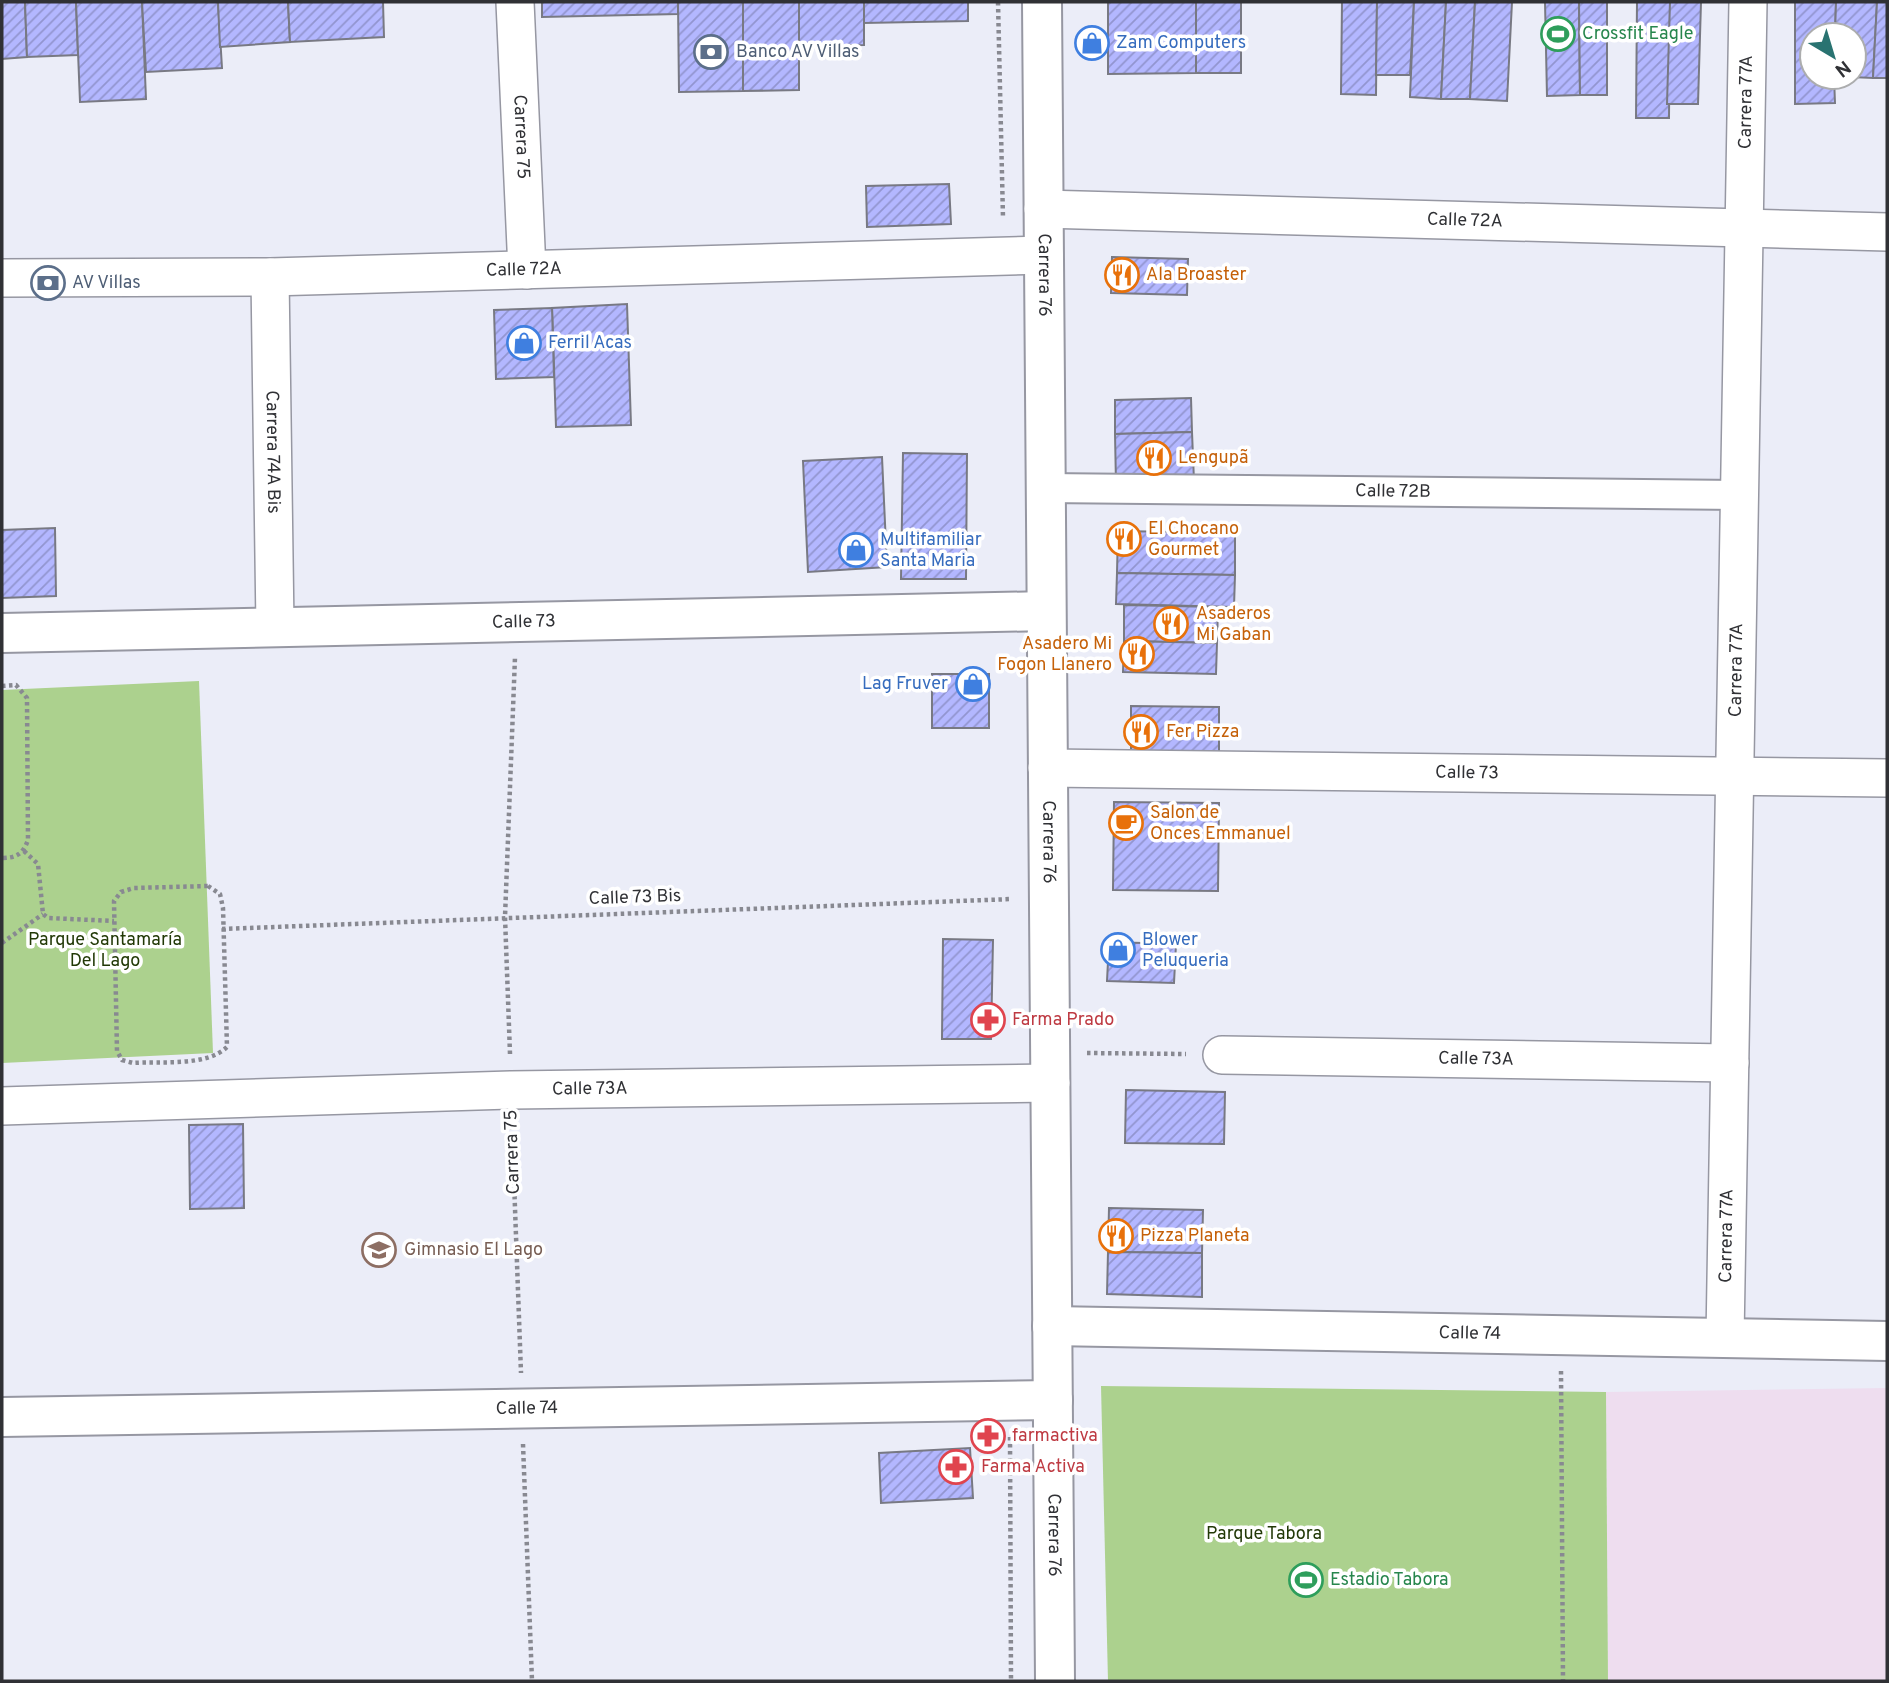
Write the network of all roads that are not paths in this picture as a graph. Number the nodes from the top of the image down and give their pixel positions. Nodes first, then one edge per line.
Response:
1 (515, 2) edge
2 (1042, 2) edge
3 (1748, 2) edge
4 (1043, 209) junction
5 (1744, 229) junction
6 (1887, 232) edge
7 (1044, 255) junction
8 (527, 270) junction
9 (270, 277) junction
10 (2, 278) edge
11 (1045, 488) junction
12 (1740, 495) junction
13 (1046, 611) junction
14 (275, 627) junction
15 (2, 633) edge
16 (1047, 768) junction
17 (1735, 775) junction
18 (1887, 778) edge
19 (1222, 1055) road end
20 (1730, 1063) junction
21 (1051, 1083) junction
22 (2, 1106) edge
23 (1052, 1326) junction
24 (1725, 1338) junction
25 (1887, 1341) edge
26 (1053, 1399) junction
27 (2, 1417) edge
28 (1055, 1681) edge

1 - 8 street, Carrera 75
2 - 4 street, Carrera 76
3 - 5 street, Carrera 77A
4 - 5 street, Calle 72A
4 - 7 street, Carrera 76
5 - 6 street, Calle 72A
5 - 12 street, Carrera 77A
7 - 8 street, Calle 72A
7 - 11 street, Carrera 76
8 - 9 street, Calle 72A
9 - 10 street, Calle 72A
9 - 14 street, Carrera 74A Bis
11 - 12 street, Calle 72B
11 - 13 street, Carrera 76
12 - 17 street, Carrera 77A
13 - 14 street, Calle 73
13 - 16 street, Carrera 76
14 - 15 street, Calle 73
16 - 17 street, Calle 73
16 - 21 street, Carrera 76
17 - 18 street, Calle 73
17 - 20 street, Carrera 77A
19 - 20 street, Calle 73A
20 - 24 street, Carrera 77A
21 - 22 street, Calle 73A
21 - 23 street, Carrera 76
23 - 24 street, Calle 74
23 - 26 street, Carrera 76
24 - 25 street, Calle 74
26 - 27 street, Calle 74
26 - 28 street, Carrera 76

